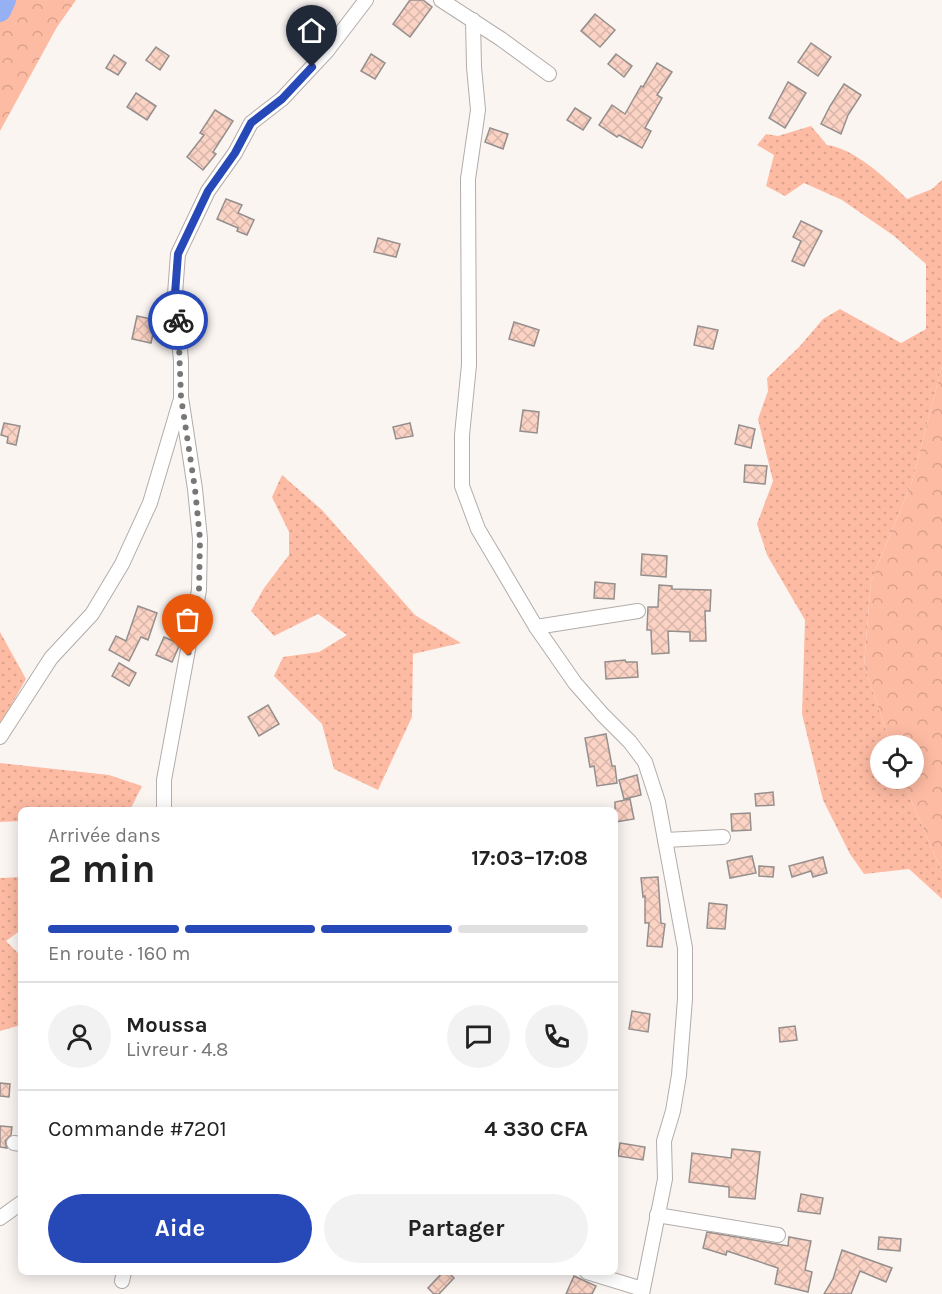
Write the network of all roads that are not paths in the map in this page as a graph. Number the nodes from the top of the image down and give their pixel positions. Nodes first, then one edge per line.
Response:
1 (366, 0) edge
2 (441, 0) edge
3 (473, 20) junction
4 (549, 74) dead end
5 (181, 397) junction
6 (638, 611) dead end
7 (536, 627) junction
8 (0, 737) edge
9 (164, 807) edge
10 (723, 837) dead end
11 (665, 840) junction
12 (18, 1205) edge
13 (657, 1215) junction
14 (0, 1218) edge
15 (778, 1235) dead end
16 (595, 1275) edge
17 (642, 1292) edge

1 - 5 street
2 - 3 street
3 - 4 street
3 - 7 street
5 - 8 street
5 - 9 street
6 - 7 street
7 - 11 street
10 - 11 street
11 - 13 street
12 - 14 street
13 - 15 street
13 - 17 street
16 - 17 street

